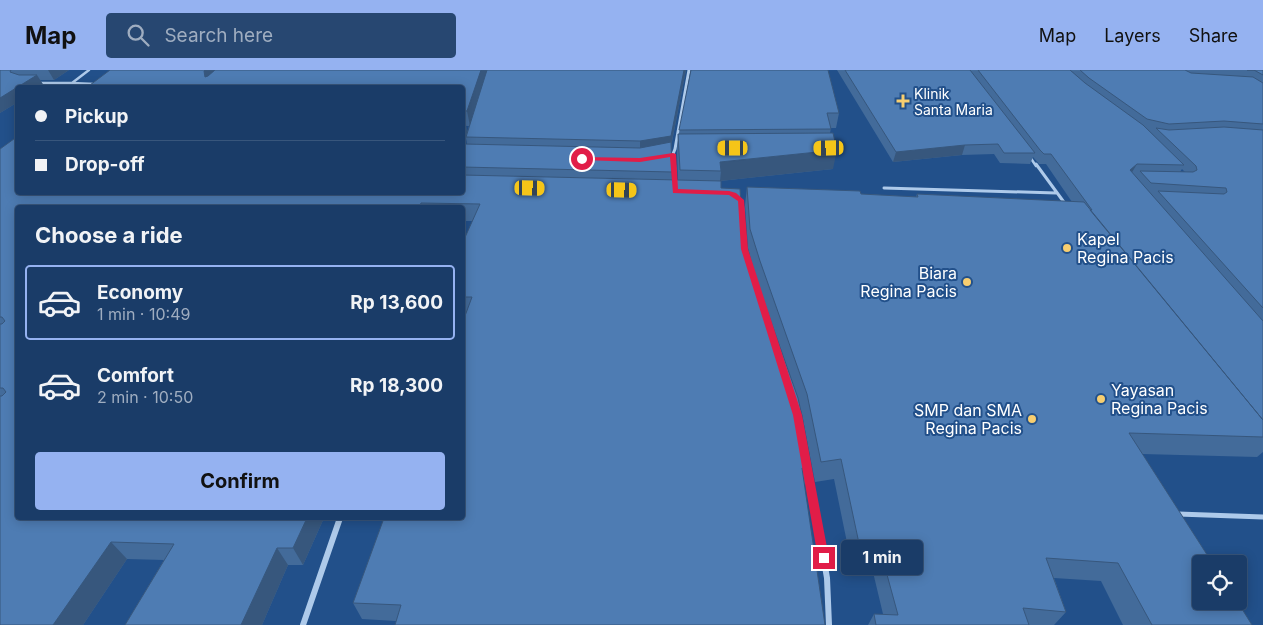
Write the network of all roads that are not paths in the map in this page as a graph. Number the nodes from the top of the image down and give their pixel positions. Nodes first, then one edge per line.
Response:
1 (89, 70) edge
2 (689, 70) edge
3 (34, 83) edge
4 (72, 83) junction
5 (99, 84) edge
6 (675, 149) junction
7 (685, 149) edge
8 (673, 154) junction
9 (1028, 155) edge
10 (656, 158) edge
11 (884, 188) dead end
12 (675, 191) edge
13 (1056, 192) junction
14 (734, 194) edge
15 (1068, 207) edge
16 (744, 249) edge
17 (807, 461) edge
18 (1173, 514) edge
19 (1263, 517) edge
20 (339, 520) edge
21 (303, 625) edge
22 (829, 625) edge

1 - 4 lane
2 - 6 street
3 - 4 lane
4 - 5 lane
6 - 7 street
6 - 8 street
8 - 10 street
8 - 12 street
9 - 13 lane
11 - 13 lane
13 - 15 lane
14 - 16 street
17 - 22 street
18 - 19 lane
20 - 21 street

